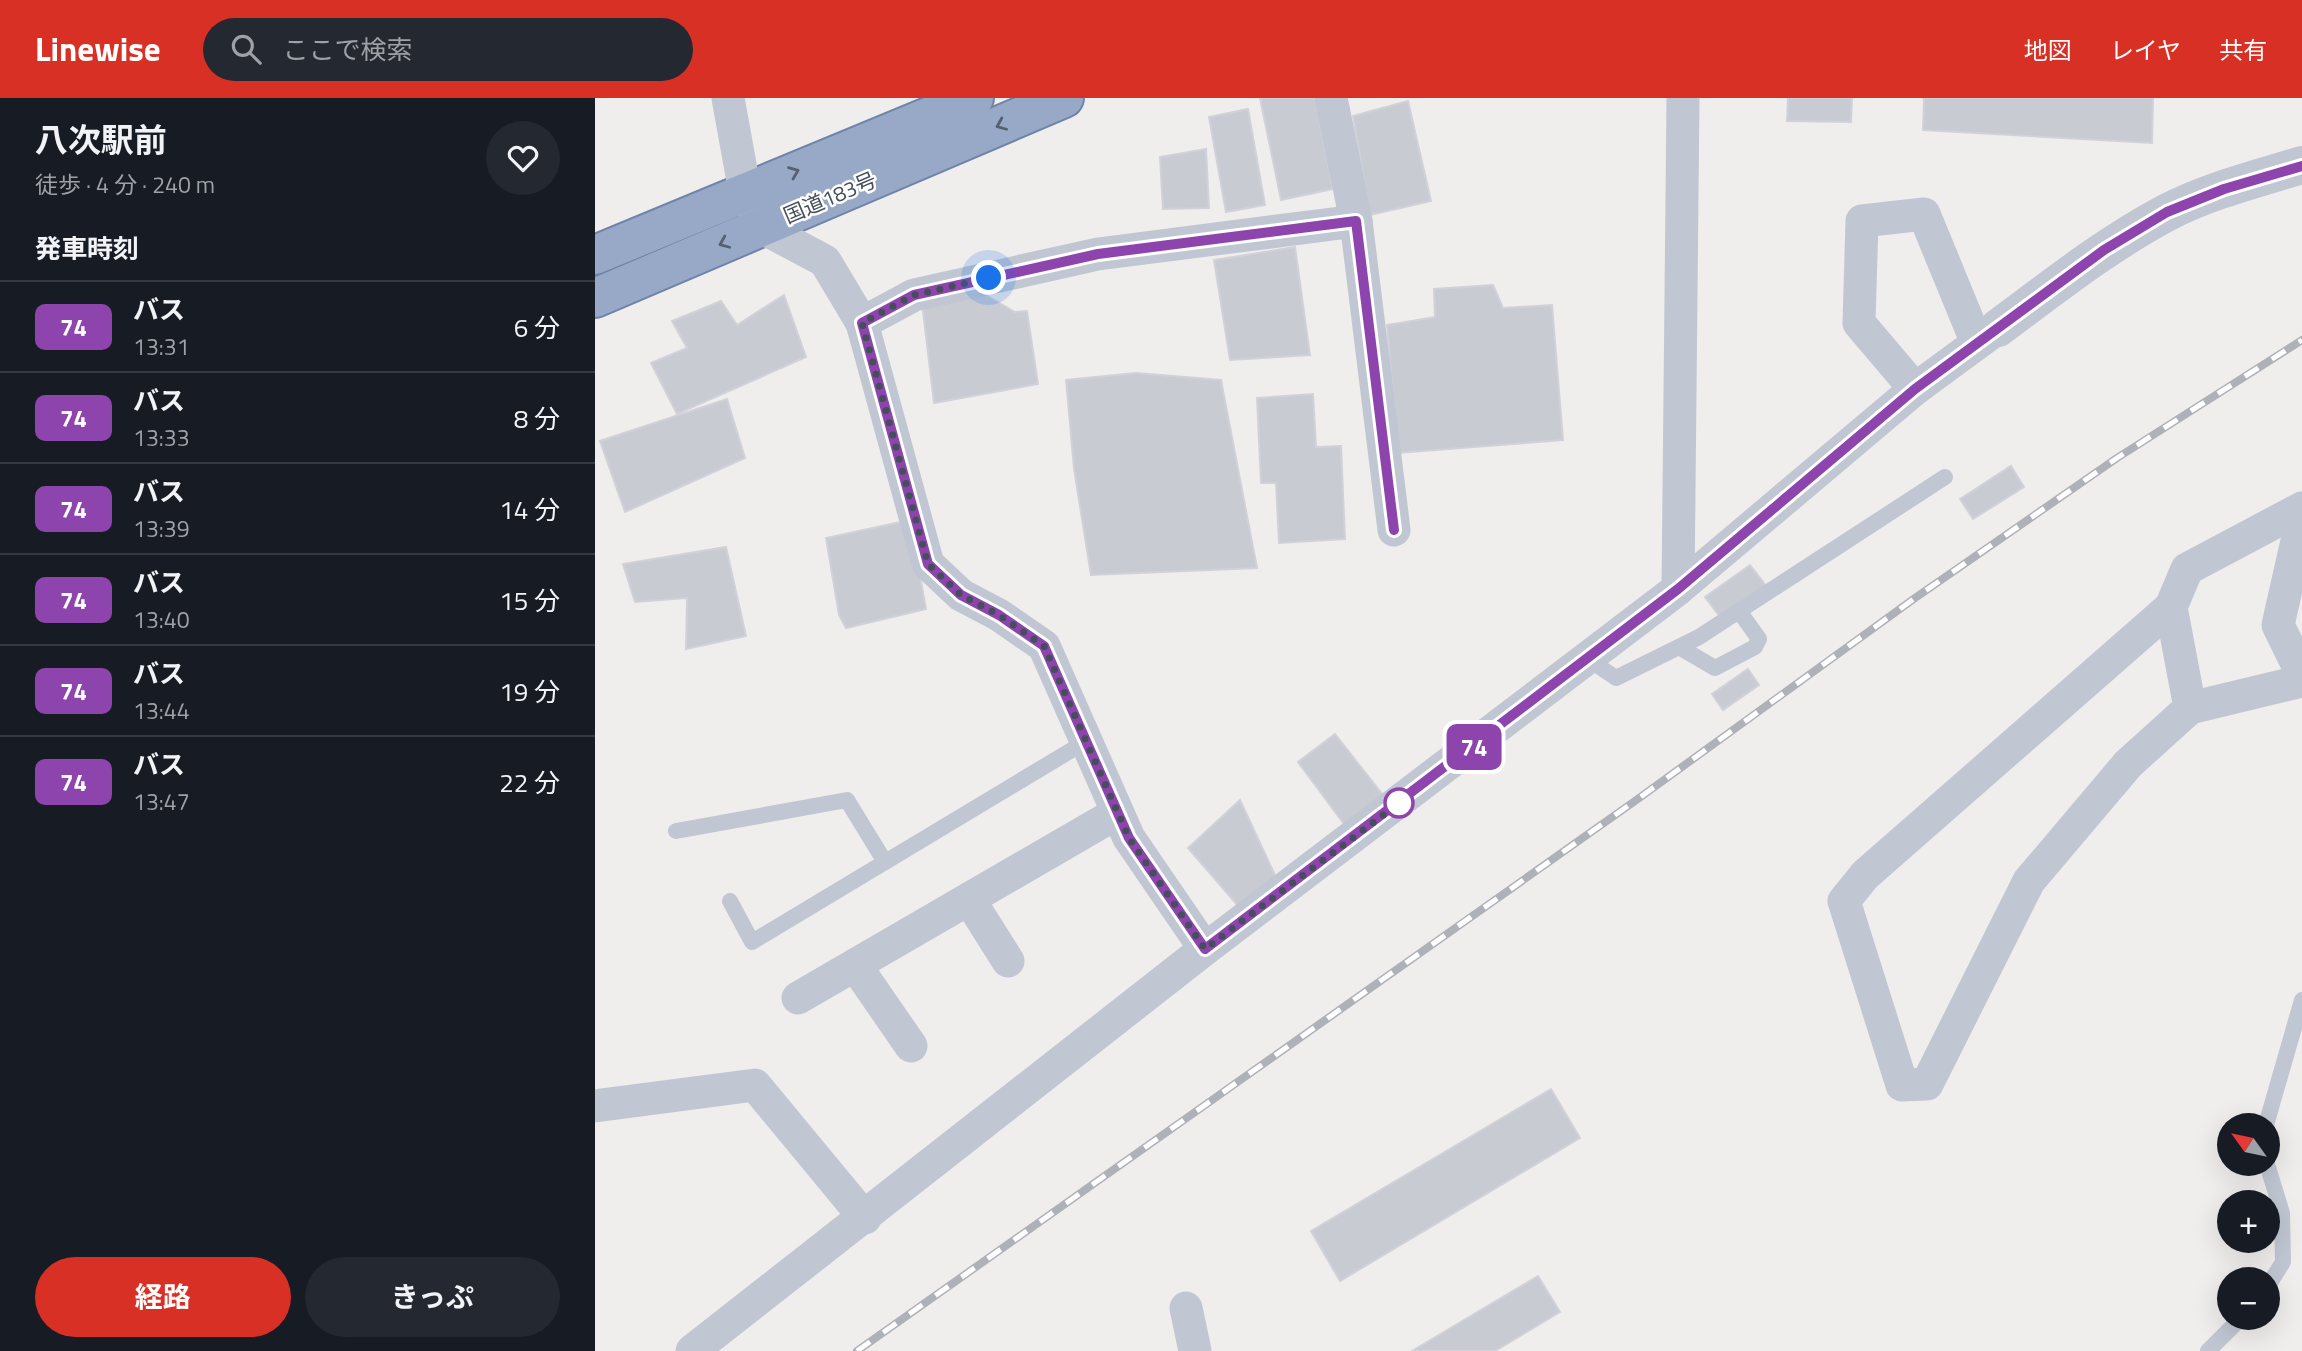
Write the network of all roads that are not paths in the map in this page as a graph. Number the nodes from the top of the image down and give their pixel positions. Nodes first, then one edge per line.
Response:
1 (728, 98) edge
2 (974, 98) edge
3 (1064, 98) edge
4 (1331, 98) edge
5 (1683, 98) edge
6 (2302, 166) edge
7 (745, 192) junction
8 (1356, 221) junction
9 (761, 227) junction
10 (595, 255) edge
11 (595, 298) edge
12 (862, 323) junction
13 (1987, 336) junction
14 (1915, 389) junction
15 (1945, 477) dead end
16 (2302, 508) edge
17 (2302, 519) edge
18 (1394, 530) dead end
19 (1678, 589) junction
20 (2171, 607) junction
21 (1739, 611) junction
22 (1679, 647) junction
23 (1588, 659) junction
24 (2302, 674) edge
25 (2302, 681) edge
26 (2190, 708) junction
27 (1085, 742) junction
28 (1117, 813) junction
29 (675, 831) dead end
30 (885, 862) junction
31 (969, 899) junction
32 (730, 901) dead end
33 (1205, 949) junction
34 (1008, 961) dead end
35 (855, 965) junction
36 (797, 998) dead end
37 (2302, 1000) edge
38 (911, 1046) dead end
39 (595, 1106) edge
40 (2269, 1113) edge
41 (2271, 1176) edge
42 (865, 1218) junction
43 (2280, 1267) edge
44 (1186, 1308) dead end
45 (2229, 1330) edge
46 (692, 1351) edge
47 (1195, 1351) edge
48 (2208, 1351) edge

1 - 7 street
7 -> 2 highway, 国道183号
3 -> 9 highway, 国道183号
4 - 8 street
5 - 19 street
6 - 13 street
7 - 9 street
7 - 10 highway, 国道183号
8 - 12 street
8 - 18 street
9 -> 11 highway, 国道183号
9 - 12 street
12 - 27 street
13 - 14 street
13 - 14 street
14 - 19 street
15 - 21 lane
16 - 20 street
17 - 24 street
19 - 23 street
20 - 26 street
20 - 26 street
21 - 22 lane
21 - 22 lane
22 - 23 lane
23 - 33 street
25 - 26 street
27 - 28 street
27 - 30 lane
28 - 31 street
28 - 33 street
29 - 30 lane
30 - 32 lane
31 - 34 street
31 - 35 street
33 - 42 street
35 - 36 street
35 - 38 street
37 - 40 lane
39 - 42 street
41 - 43 lane
42 - 46 street
44 - 47 street
45 - 48 lane

